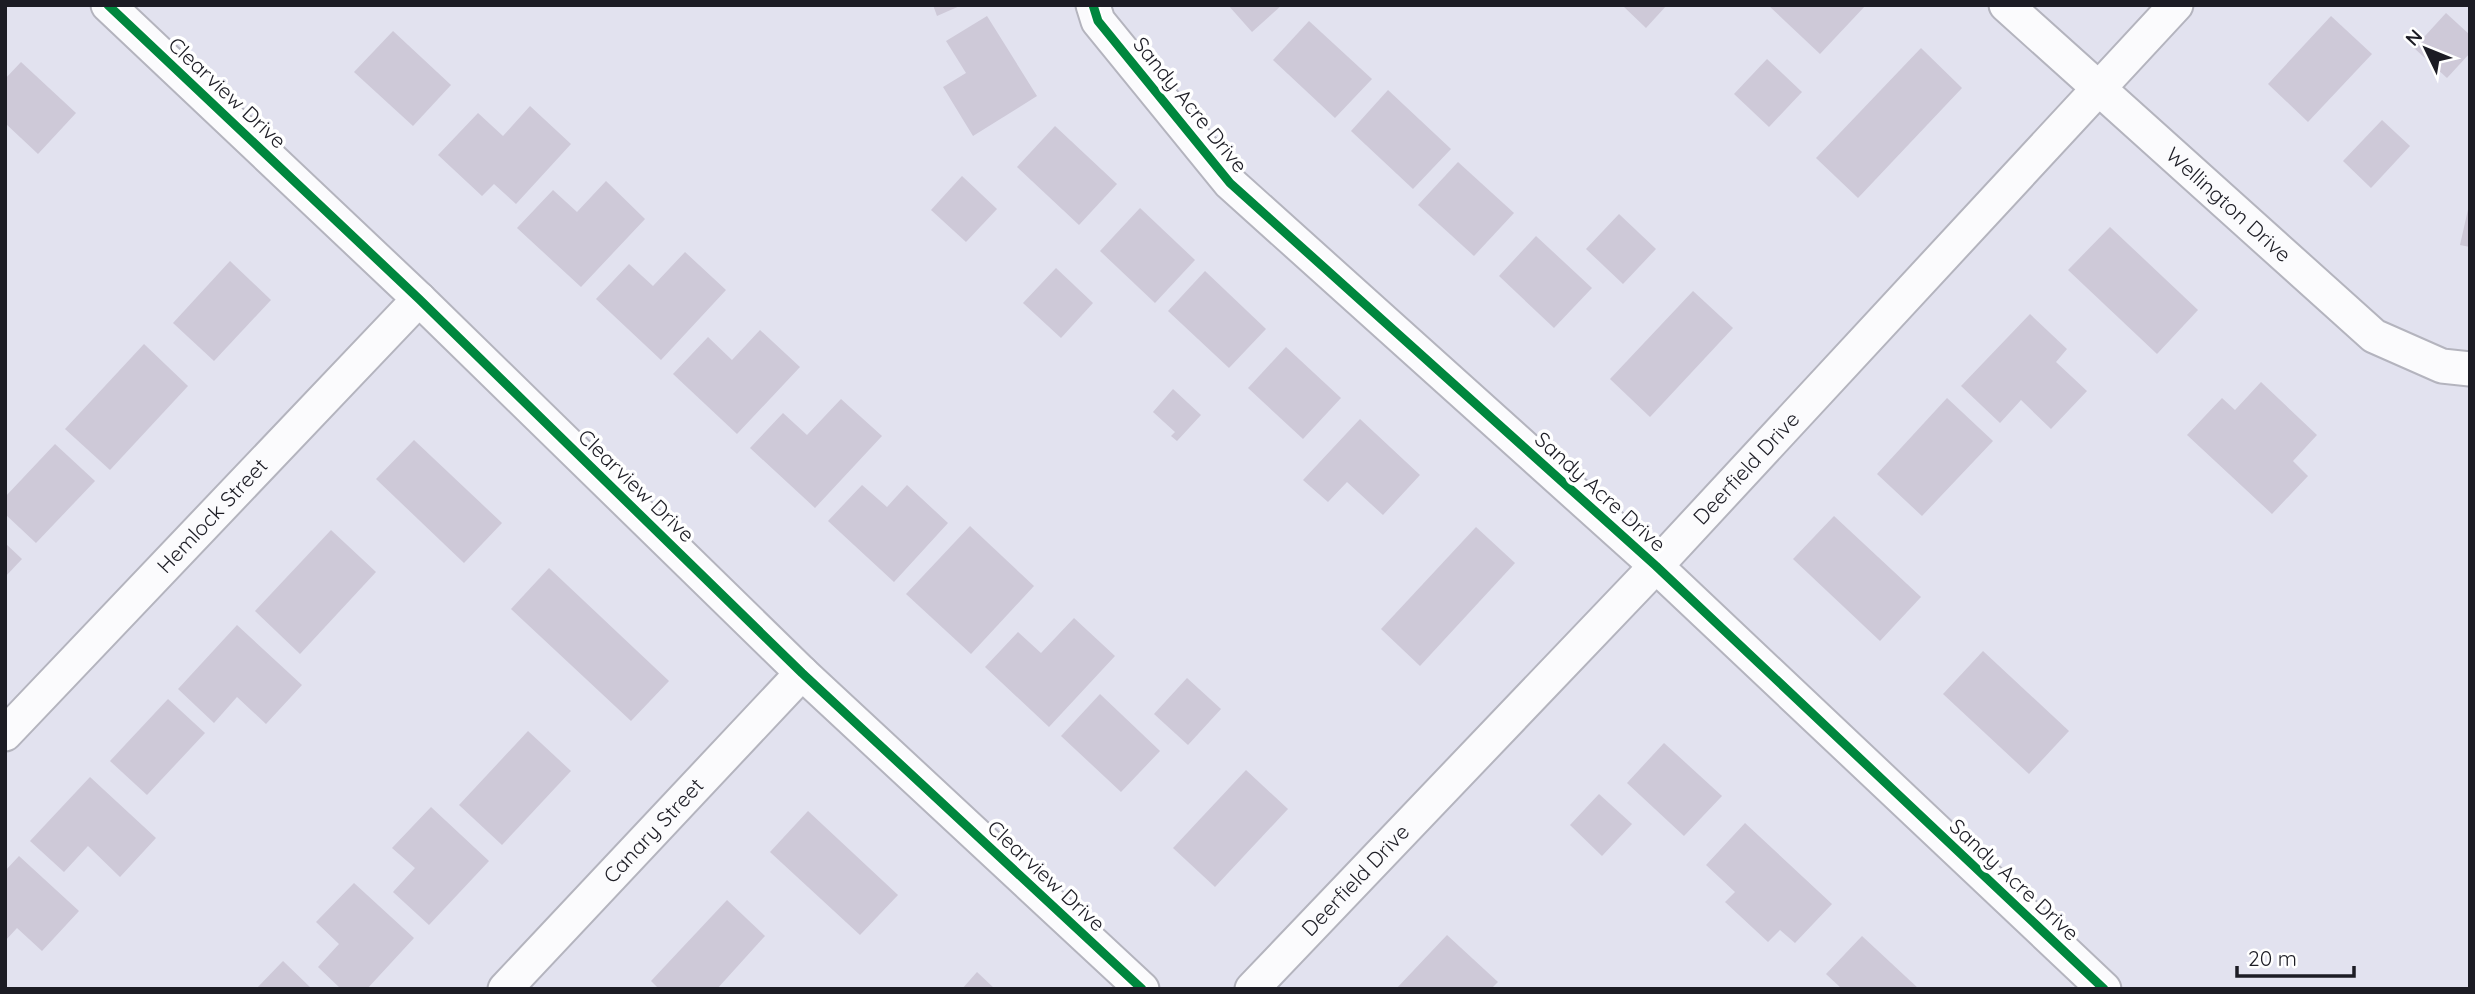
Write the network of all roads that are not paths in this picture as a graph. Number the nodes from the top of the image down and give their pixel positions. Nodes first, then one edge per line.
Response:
1 (108, 5) edge
2 (1093, 5) edge
3 (2006, 5) edge
4 (2176, 5) edge
5 (2097, 89) junction
6 (419, 299) junction
7 (2470, 369) edge
8 (1656, 566) junction
9 (802, 673) junction
10 (5, 734) edge
11 (505, 989) edge
12 (1142, 989) edge
13 (1252, 989) edge
14 (2104, 989) edge

1 - 6 street, Clearview Drive
2 - 8 street, Sandy Acre Drive
3 - 5 street, Wellington Drive
4 - 5 street, Deerfield Drive
5 - 7 street, Wellington Drive
5 - 8 street, Deerfield Drive
6 - 9 street, Clearview Drive
6 - 10 street, Hemlock Street
8 - 13 street, Deerfield Drive
8 - 14 street, Sandy Acre Drive
9 - 11 street, Canary Street
9 - 12 street, Clearview Drive

